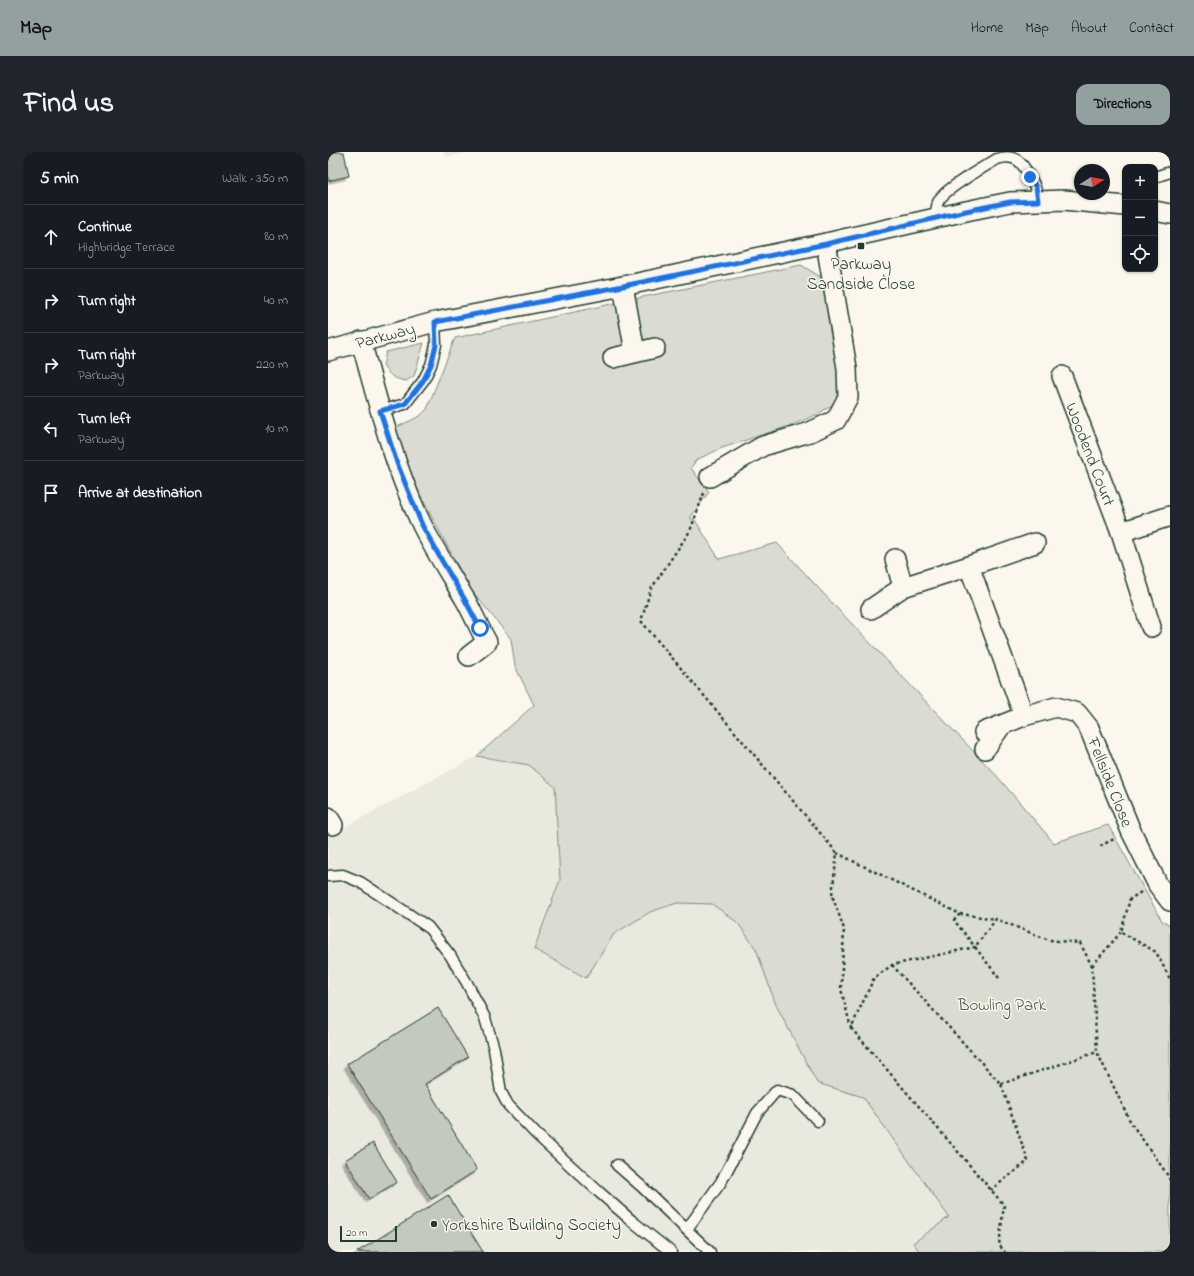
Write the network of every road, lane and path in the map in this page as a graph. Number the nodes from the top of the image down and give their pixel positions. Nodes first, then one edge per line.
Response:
1 (1170, 172) edge
2 (1158, 176) edge
3 (1038, 201) junction
4 (1122, 206) edge
5 (1158, 212) edge
6 (1170, 214) edge
7 (936, 218) junction
8 (826, 244) junction
9 (623, 286) junction
10 (435, 322) junction
11 (361, 341) junction
12 (655, 348) dead end
13 (328, 351) edge
14 (635, 352) junction
15 (613, 358) dead end
16 (1064, 376) dead end
17 (380, 411) junction
18 (710, 477) joint
19 (1170, 516) edge
20 (1121, 532) junction
21 (1035, 543) dead end
22 (895, 559) dead end
23 (969, 566) junction
24 (902, 587) junction
25 (871, 609) dead end
26 (1151, 627) dead end
27 (469, 656) dead end
28 (1024, 716) junction
29 (990, 736) dead end
30 (837, 853) junction
31 (328, 876) edge
32 (1130, 899) dead end
33 (1170, 901) edge
34 (960, 914) junction
35 (996, 919) junction
36 (1121, 932) junction
37 (975, 948) junction
38 (892, 965) junction
39 (1092, 966) junction
40 (999, 978) dead end
41 (1170, 979) edge
42 (851, 1028) junction
43 (1096, 1052) junction
44 (1001, 1084) junction
45 (818, 1122) dead end
46 (618, 1165) dead end
47 (1170, 1182) edge
48 (991, 1190) junction
49 (687, 1229) junction
50 (671, 1252) edge
51 (710, 1252) edge
52 (1005, 1252) edge

1 - 2 lane
3 - 4 street, Parkway
3 - 7 street, Parkway
3 - 7 lane
5 - 6 street
7 - 8 street, Parkway
8 - 9 street, Parkway
8 - 18 street
9 - 10 street, Parkway
9 - 14 street
10 - 11 street, Parkway
10 - 17 lane
11 - 13 street, Parkway
11 - 17 street
12 - 14 street
14 - 15 street
16 - 20 street, Woodend Court
17 - 27 street
18 - 30 path
19 - 20 street
20 - 26 street, Woodend Court
21 - 23 street
22 - 24 street
23 - 24 street
23 - 28 street
24 - 25 street
28 - 29 street, Fellside Close
28 - 33 street, Fellside Close
30 - 34 path
30 - 42 path
31 - 50 lane
32 - 36 path
34 - 35 path
34 - 37 path
35 - 37 path
35 - 39 path
36 - 39 path
36 - 41 path
37 - 38 path
37 - 40 path
38 - 42 path
38 - 44 path
39 - 43 path
42 - 48 path
43 - 44 path
43 - 47 path
44 - 48 path
45 - 49 lane
46 - 49 lane
48 - 52 path
49 - 51 lane

